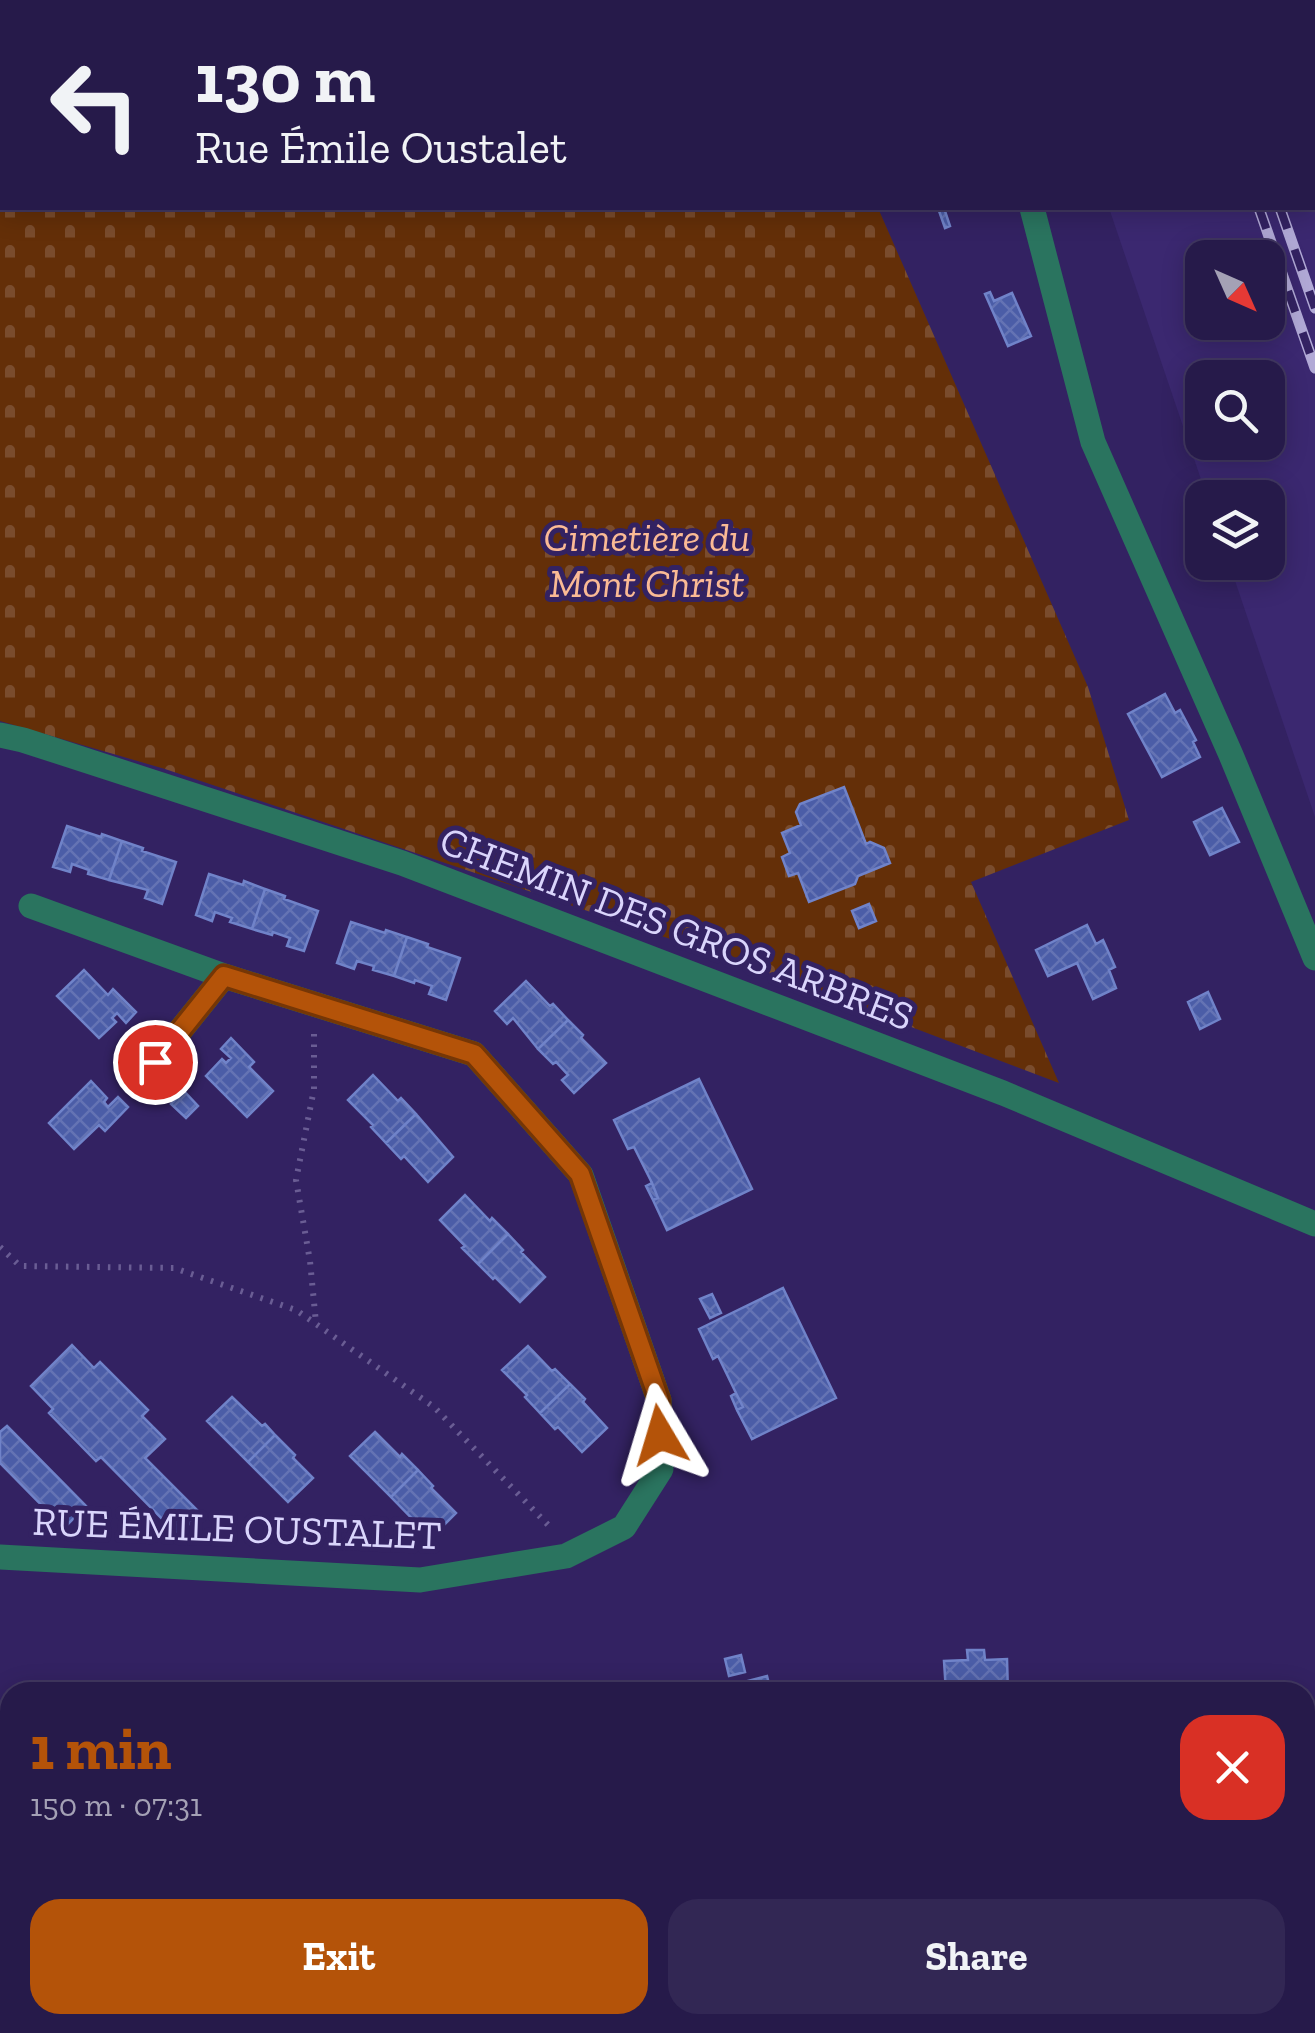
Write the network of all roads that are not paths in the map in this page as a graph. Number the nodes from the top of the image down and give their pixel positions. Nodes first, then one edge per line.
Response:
1 (1033, 210) edge
2 (0, 734) edge
3 (31, 906) dead end
4 (1315, 958) edge
5 (224, 976) junction
6 (155, 1062) dead end
7 (1315, 1224) edge
8 (0, 1557) edge

1 - 4 street
2 - 7 street, CHEMIN DES GROS ARBRES
3 - 5 street, RUE ÉMILE OUSTALET
5 - 6 street
5 - 8 street, RUE ÉMILE OUSTALET

